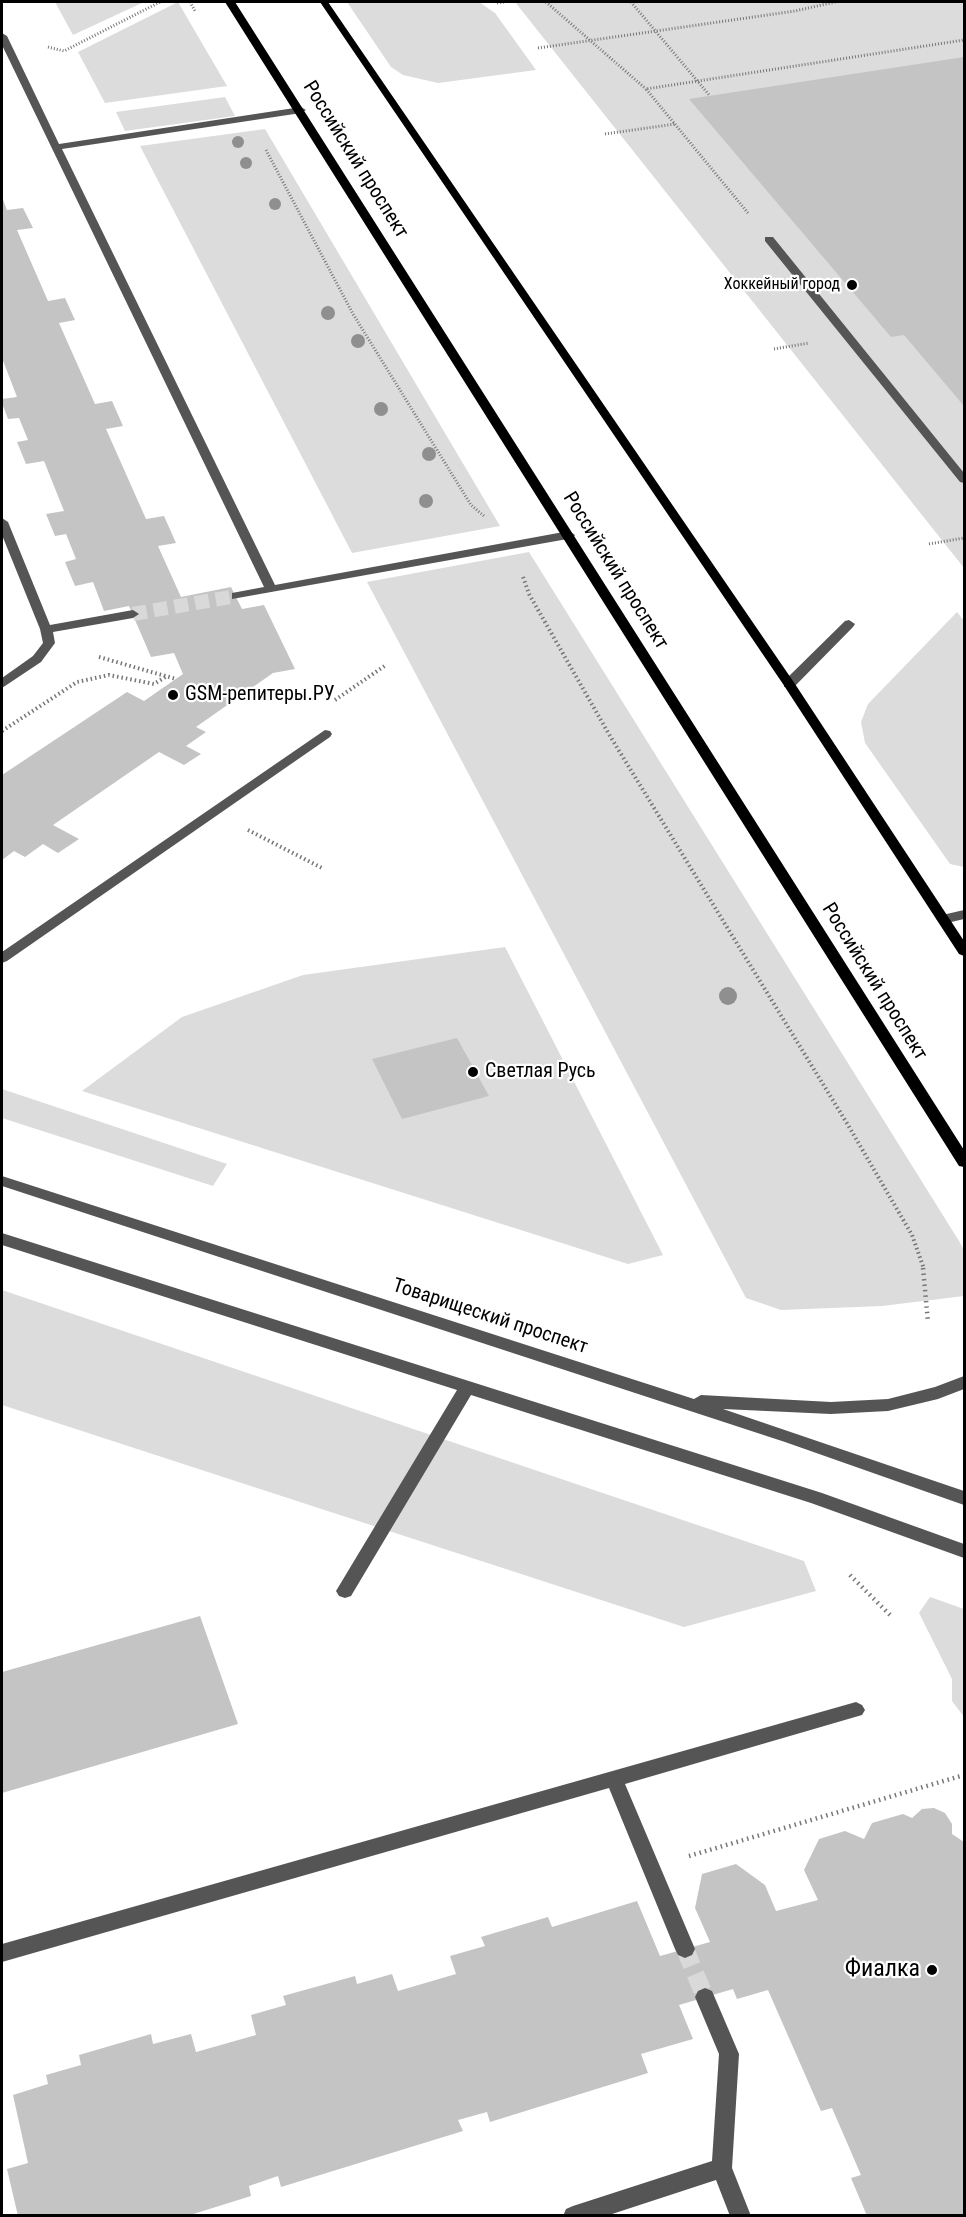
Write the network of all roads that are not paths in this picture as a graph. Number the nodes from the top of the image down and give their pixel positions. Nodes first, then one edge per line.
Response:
1 (230, 2) edge
2 (324, 2) edge
3 (2, 36) edge
4 (301, 110) junction
5 (56, 147) junction
6 (769, 239) road end
7 (964, 480) edge
8 (2, 522) edge
9 (569, 536) junction
10 (271, 589) junction
11 (236, 596) tunnel mouth
12 (133, 614) tunnel mouth
13 (849, 624) dead end
14 (46, 629) junction
15 (2, 684) edge
16 (789, 684) junction
17 (325, 734) dead end
18 (964, 915) edge
19 (944, 919) junction
20 (964, 951) edge
21 (2, 958) edge
22 (964, 1162) edge
23 (2, 1181) edge
24 (2, 1239) edge
25 (964, 1382) edge
26 (467, 1387) junction
27 (676, 1400) junction
28 (964, 1498) edge
29 (964, 1551) edge
30 (345, 1591) dead end
31 (856, 1710) dead end
32 (614, 1779) junction
33 (685, 1949) tunnel mouth
34 (2, 1953) edge
35 (705, 1997) tunnel mouth
36 (722, 2168) junction
37 (573, 2216) edge
38 (741, 2216) edge

1 - 4 main road, Российский проспект
2 - 16 main road
3 - 5 street
4 - 5 street
4 - 9 main road, Российский проспект
5 - 10 street
6 - 7 street
8 - 14 street
9 - 10 street
9 - 22 main road, Российский проспект
10 - 11 street
12 - 14 street
13 - 16 street
14 - 15 street
16 - 19 main road
17 - 21 street
18 - 19 street
19 - 20 main road
23 - 27 street, Товарищеский проспект
24 - 26 street
25 - 27 street
26 - 29 street
26 - 30 street
27 - 28 street, Товарищеский проспект
31 - 32 street
32 - 33 street
32 - 34 street
35 - 36 street
36 - 37 street
36 - 38 street

